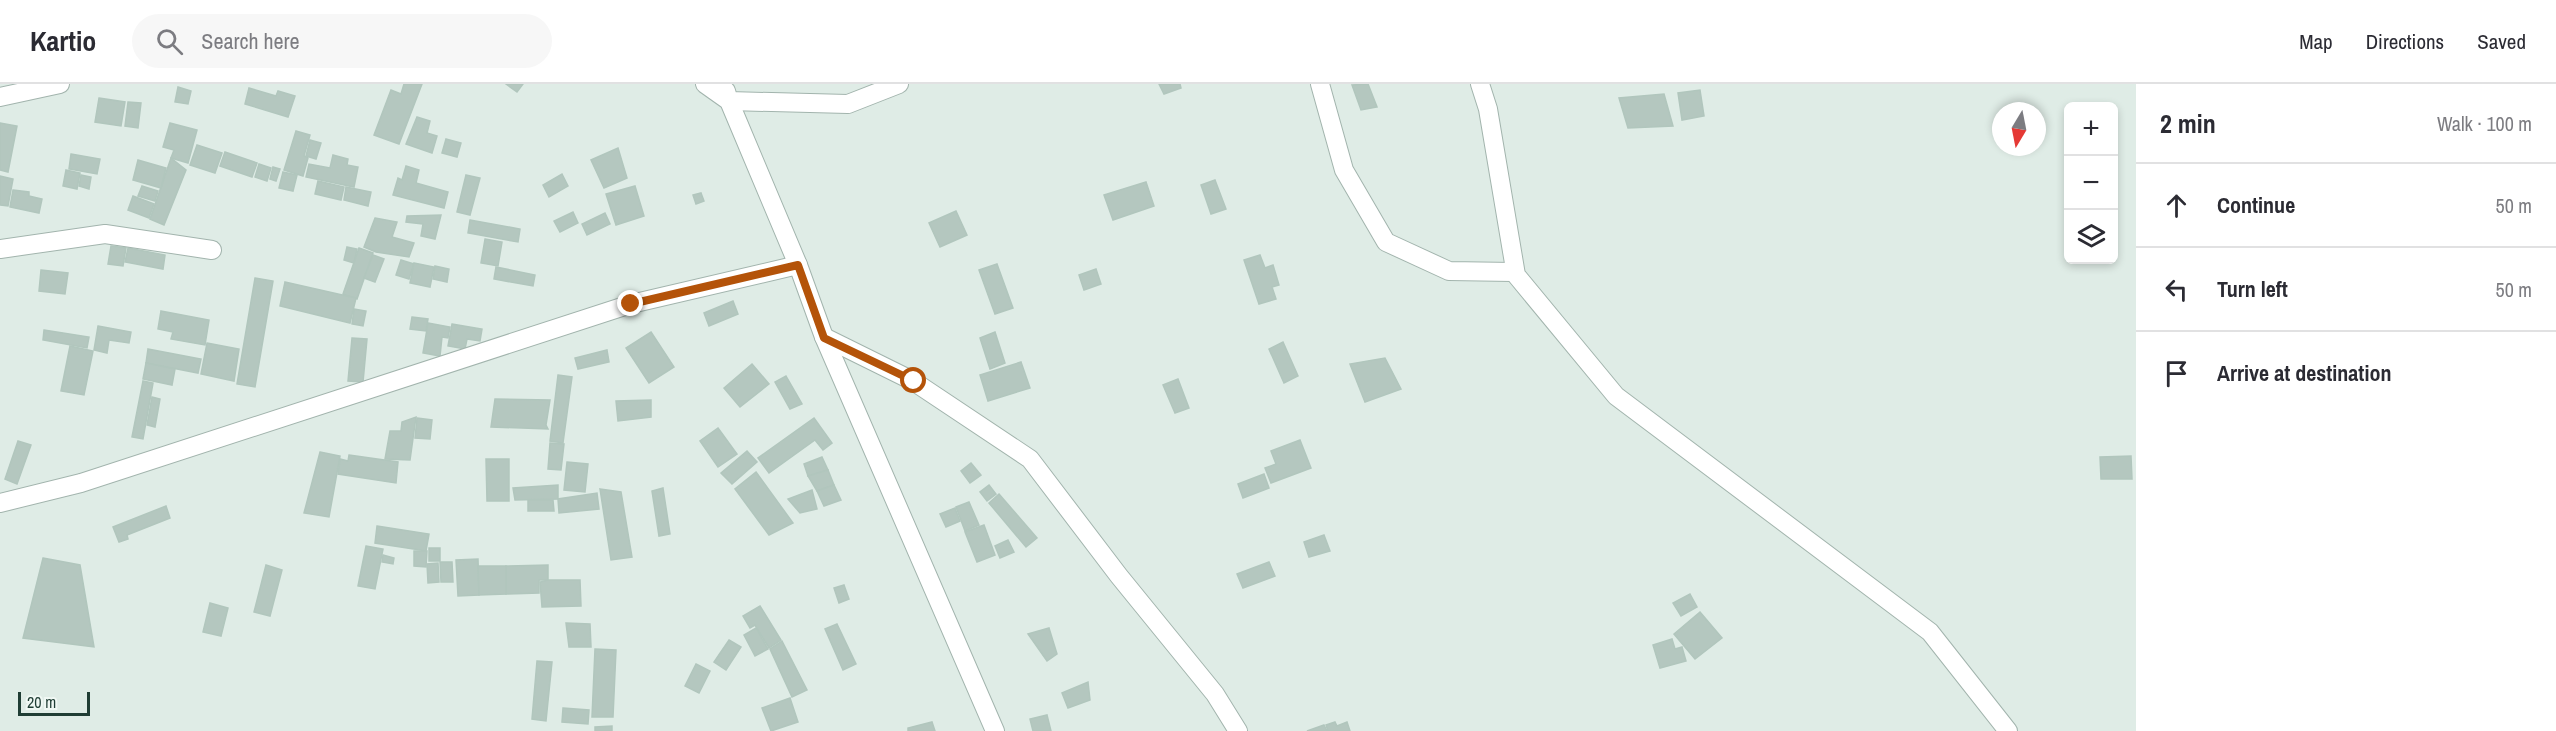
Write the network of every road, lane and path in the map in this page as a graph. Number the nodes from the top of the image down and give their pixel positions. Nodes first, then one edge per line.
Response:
1 (60, 84) edge
2 (705, 84) edge
3 (899, 84) edge
4 (1320, 84) edge
5 (1480, 84) edge
6 (726, 92) edge
7 (0, 97) edge
8 (0, 249) edge
9 (212, 250) dead end
10 (798, 265) junction
11 (1513, 272) dead end
12 (824, 338) junction
13 (0, 503) edge
14 (994, 731) edge
15 (1238, 731) edge
16 (2008, 731) edge

1 - 7 street
2 - 6 street
3 - 6 street
4 - 11 street
5 - 16 street
6 - 10 street
8 - 9 street
10 - 12 street
10 - 13 street
12 - 14 street
12 - 15 street

